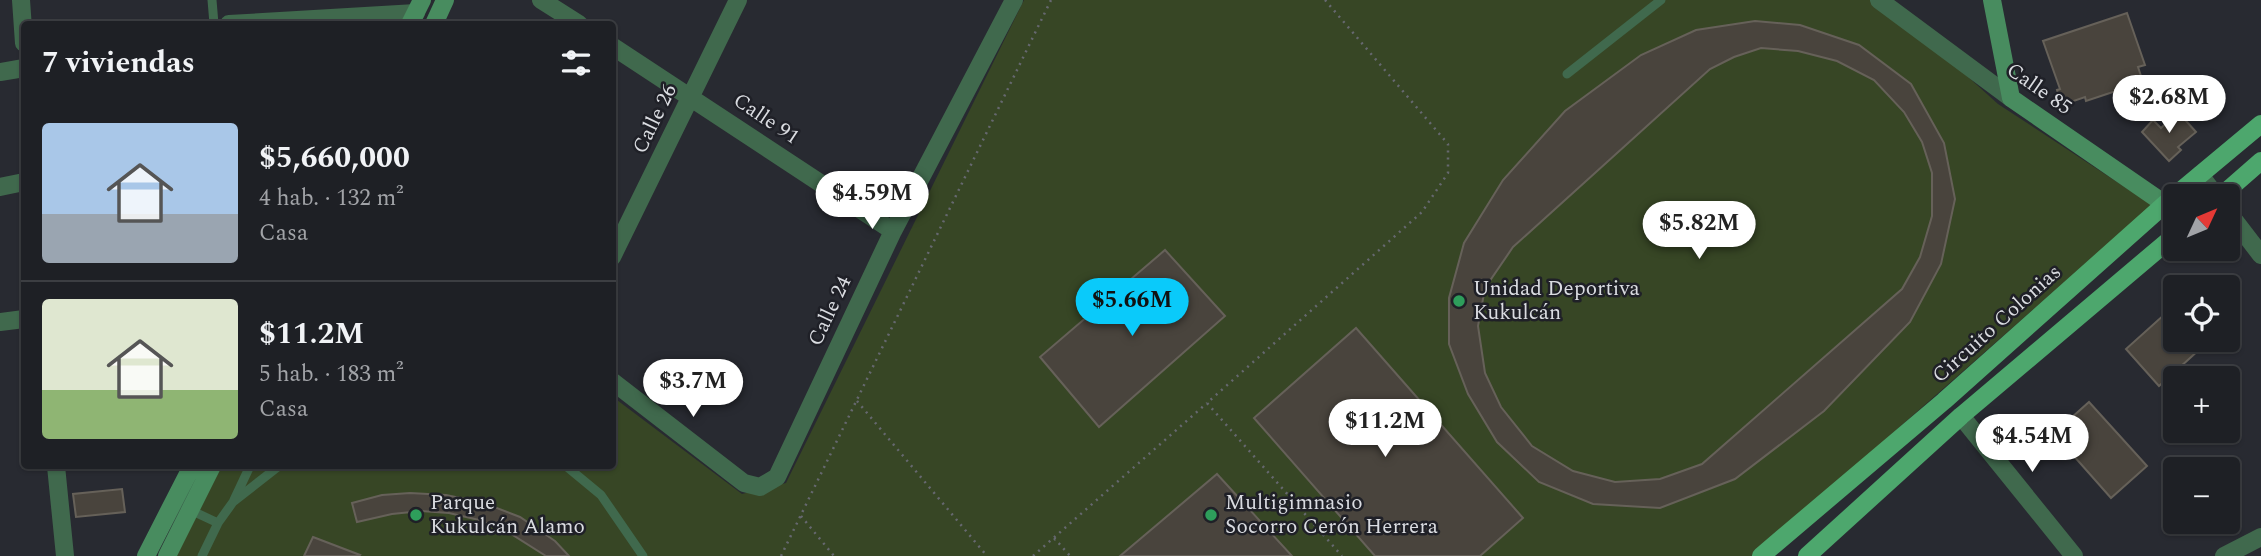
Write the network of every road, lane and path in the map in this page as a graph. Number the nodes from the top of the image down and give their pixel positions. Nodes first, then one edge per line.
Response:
1 (21, 0) edge
2 (212, 0) edge
3 (445, 0) edge
4 (541, 0) edge
5 (738, 0) edge
6 (1014, 0) edge
7 (1051, 0) edge
8 (1325, 0) edge
9 (1661, 0) edge
10 (1880, 0) edge
11 (1992, 0) edge
12 (416, 12) edge
13 (22, 21) edge
14 (214, 21) edge
15 (276, 21) edge
16 (440, 21) edge
17 (574, 21) edge
18 (616, 49) edge
19 (21, 68) edge
20 (0, 72) edge
21 (1567, 74) dead end
22 (691, 97) junction
23 (2011, 98) junction
24 (2261, 124) edge
25 (2261, 161) edge
26 (2200, 175) junction
27 (21, 183) edge
28 (2192, 184) edge
29 (2207, 184) edge
30 (2235, 184) edge
31 (0, 187) edge
32 (2163, 203) edge
33 (2163, 214) edge
34 (2240, 228) edge
35 (893, 231) junction
36 (2163, 244) edge
37 (616, 249) edge
38 (2261, 255) edge
39 (21, 319) edge
40 (0, 322) edge
41 (616, 384) edge
42 (857, 401) junction
43 (1207, 403) junction
44 (1961, 416) junction
45 (56, 469) edge
46 (191, 469) edge
47 (210, 469) edge
48 (249, 469) edge
49 (275, 469) edge
50 (570, 469) edge
51 (233, 502) junction
52 (182, 506) junction
53 (801, 516) junction
54 (218, 523) junction
55 (2261, 537) edge
56 (65, 556) edge
57 (146, 556) edge
58 (166, 556) edge
59 (202, 556) edge
60 (643, 556) edge
61 (781, 556) edge
62 (834, 556) edge
63 (987, 556) edge
64 (1035, 556) edge
65 (1070, 556) edge
66 (1342, 556) edge
67 (1761, 556) edge
68 (1807, 556) edge
69 (2074, 556) edge
70 (2224, 556) edge

1 - 13 street
2 - 14 lane
3 - 16 main road
4 - 17 street
5 - 22 street, Calle 26
6 - 35 street, Calle 24
7 - 42 path
8 - 43 path
9 - 21 lane
10 - 23 street, Calle 85
11 - 23 main road
12 - 15 street
18 - 22 street, Calle 91
19 - 20 street
22 - 35 street, Calle 91
22 - 37 street, Calle 26
23 - 32 main road, Calle 85
24 - 26 main road, Circuito Colonias
25 - 30 main road
26 - 28 main road, Circuito Colonias
26 - 29 street
27 - 31 street
33 - 67 main road, Circuito Colonias
34 - 38 street
35 - 41 street, Calle 24
36 - 44 main road
39 - 40 street
42 - 53 path
42 - 63 path
43 - 64 path
43 - 66 path
44 - 68 main road
44 - 69 street
45 - 56 street
46 - 52 main road
47 - 52 main road
48 - 51 lane
49 - 51 lane
50 - 60 lane
51 - 54 lane
52 - 54 lane
52 - 57 main road
52 - 58 main road
53 - 61 path
53 - 62 path
54 - 59 lane
55 - 70 street
64 - 65 path

